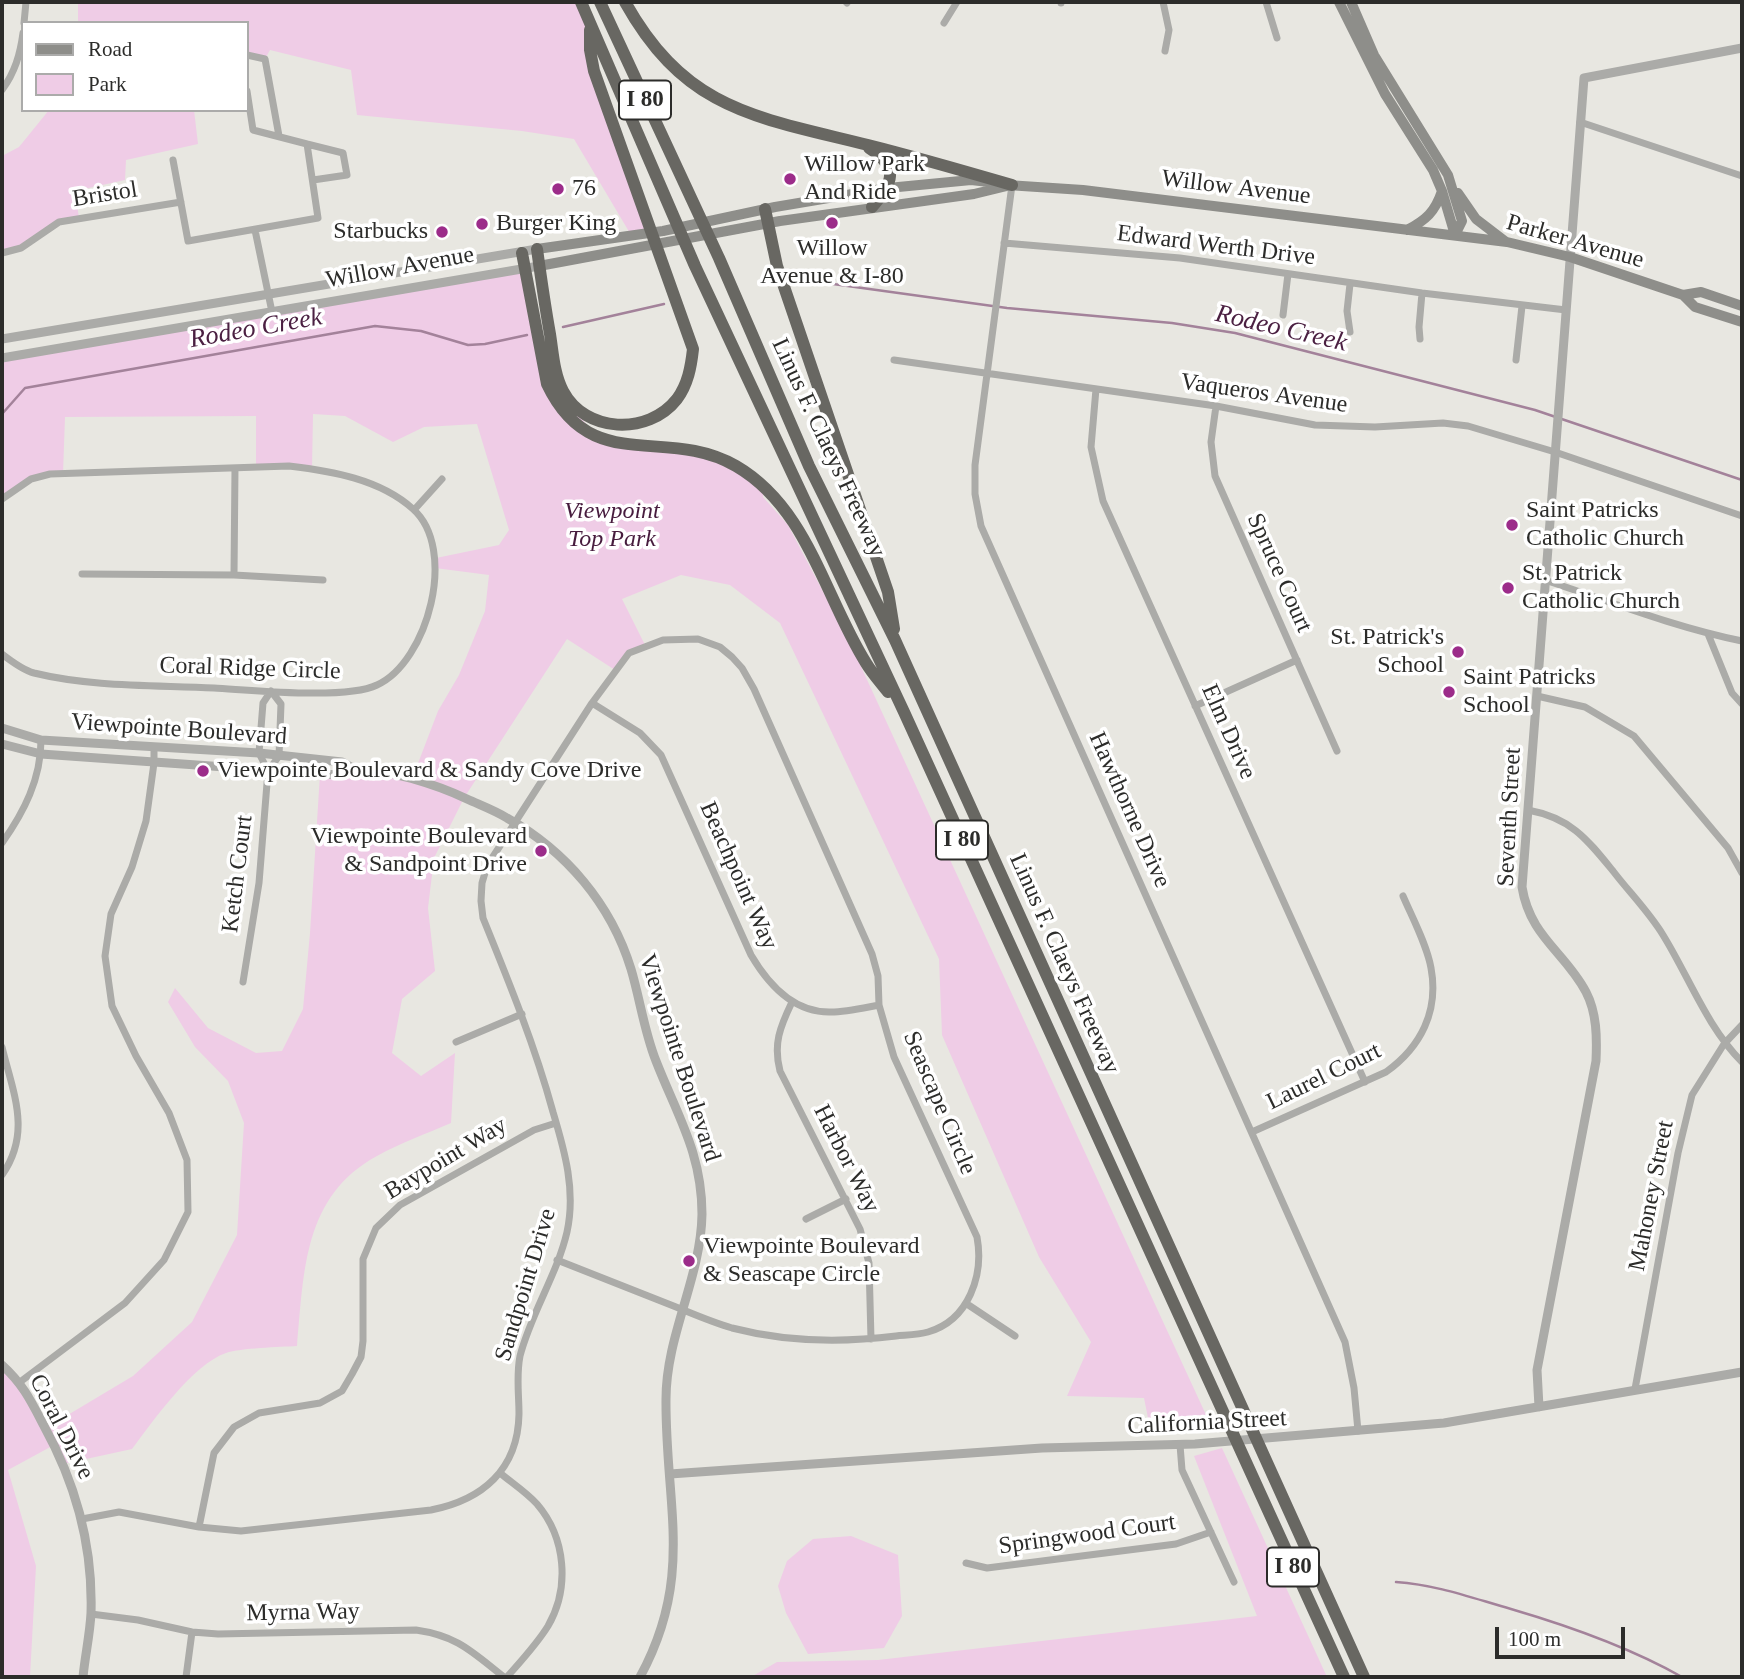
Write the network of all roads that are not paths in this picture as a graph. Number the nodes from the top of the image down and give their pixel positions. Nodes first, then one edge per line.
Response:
1 (26, 2) edge
2 (581, 2) edge
3 (600, 2) edge
4 (625, 2) edge
5 (957, 2) edge
6 (1163, 2) edge
7 (1266, 2) edge
8 (1339, 2) edge
9 (1352, 2) edge
10 (24, 21) edge
11 (589, 23) junction
12 (944, 23) dead end
13 (1277, 38) dead end
14 (21, 44) edge
15 (1742, 48) edge
16 (1165, 51) dead end
17 (248, 55) edge
18 (2, 90) edge
19 (248, 98) edge
20 (1580, 122) junction
21 (279, 136) junction
22 (860, 143) junction
23 (307, 144) junction
24 (173, 160) dead end
25 (1448, 175) junction
26 (1742, 176) edge
27 (313, 180) junction
28 (1012, 185) junction
29 (888, 188) junction
30 (1442, 191) junction
31 (181, 202) junction
32 (872, 207) junction
33 (765, 209) junction
34 (768, 223) junction
35 (256, 230) junction
36 (1407, 230) junction
37 (1455, 235) junction
38 (1507, 242) junction
39 (1004, 243) junction
40 (537, 249) junction
41 (2, 253) edge
42 (522, 253) junction
43 (1570, 257) junction
44 (539, 265) junction
45 (525, 269) junction
46 (1288, 274) junction
47 (1350, 284) junction
48 (1422, 293) junction
49 (268, 294) junction
50 (1683, 295) junction
51 (1522, 306) junction
52 (1742, 306) edge
53 (1566, 310) junction
54 (272, 312) junction
55 (1283, 315) dead end
56 (1742, 322) edge
57 (1350, 332) dead end
58 (2, 339) edge
59 (1420, 340) dead end
60 (2, 358) edge
61 (894, 360) dead end
62 (1516, 360) dead end
63 (987, 373) junction
64 (1096, 389) junction
65 (1216, 406) junction
66 (1555, 452) junction
67 (235, 468) junction
68 (442, 479) dead end
69 (2, 499) edge
70 (414, 510) junction
71 (1742, 516) edge
72 (82, 573) dead end
73 (234, 575) junction
74 (323, 580) dead end
75 (1545, 580) junction
76 (1708, 634) junction
77 (895, 640) junction
78 (1742, 640) edge
79 (2, 654) edge
80 (1297, 660) junction
81 (271, 691) junction
82 (1537, 696) junction
83 (592, 703) junction
84 (1742, 705) edge
85 (1195, 706) junction
86 (904, 712) junction
87 (2, 727) edge
88 (41, 740) junction
89 (2, 744) edge
90 (154, 747) junction
91 (1337, 751) dead end
92 (41, 754) junction
93 (259, 754) junction
94 (279, 755) junction
95 (154, 764) junction
96 (354, 769) junction
97 (268, 771) junction
98 (1528, 810) junction
99 (514, 822) junction
100 (2, 843) edge
101 (1742, 873) edge
102 (1403, 896) dead end
103 (243, 982) dead end
104 (792, 1002) junction
105 (879, 1005) junction
106 (522, 1014) junction
107 (1742, 1025) edge
108 (456, 1042) dead end
109 (1724, 1044) junction
110 (2, 1047) edge
111 (1742, 1062) edge
112 (1365, 1082) junction
113 (556, 1122) junction
114 (1252, 1132) junction
115 (2, 1175) edge
116 (846, 1199) junction
117 (806, 1219) dead end
118 (557, 1260) junction
119 (967, 1304) junction
120 (682, 1309) junction
121 (1015, 1336) dead end
122 (871, 1339) junction
123 (1742, 1361) edge
124 (2, 1365) edge
125 (1741, 1372) edge
126 (20, 1382) junction
127 (1635, 1389) junction
128 (1539, 1407) junction
129 (1358, 1431) junction
130 (1180, 1445) junction
131 (499, 1473) junction
132 (670, 1474) junction
133 (82, 1519) junction
134 (199, 1527) junction
135 (1211, 1532) junction
136 (966, 1563) dead end
137 (1234, 1583) dead end
138 (91, 1614) junction
139 (192, 1632) junction
140 (83, 1677) edge
141 (186, 1677) edge
142 (506, 1677) edge
143 (640, 1677) edge
144 (1344, 1677) edge
145 (1364, 1677) edge

1 - 10 street
2 - 11 highway, Linus F. Claeys Freeway / I 80
3 - 77 highway, Linus F. Claeys Freeway / I 80
4 - 22 highway
5 - 12 street
6 - 16 street
7 - 13 street
8 - 30 main road
9 - 25 main road
11 - 44 highway
11 - 86 highway, Linus F. Claeys Freeway / I 80
14 - 18 street
15 - 20 street, Seventh Street
17 - 21 street
19 - 21 street
20 - 26 street
20 - 43 street, Seventh Street
21 - 23 street
22 - 28 highway
22 - 29 highway
23 - 27 street
23 - 27 street
24 - 31 street
25 - 37 main road
25 - 38 main road
27 - 35 street
28 - 29 main road, Willow Avenue
28 - 32 main road, Willow Avenue
28 - 36 main road, Willow Avenue
28 - 39 street, Hawthorne Drive
29 - 32 highway
29 - 33 main road, Willow Avenue
30 - 36 main road
30 - 37 main road
31 - 35 street
31 - 41 street, Bristol
32 - 34 main road, Willow Avenue
33 - 34 highway
33 - 40 main road, Willow Avenue
34 - 44 main road, Willow Avenue
34 - 77 highway
35 - 49 street
36 - 37 main road, Willow Avenue
37 - 38 main road, Parker Avenue
38 - 43 main road, Parker Avenue
39 - 46 street, Edward Werth Drive
39 - 63 street, Hawthorne Drive
40 - 42 street, Willow Avenue
40 - 44 highway
42 - 45 highway
42 - 49 street, Willow Avenue
43 - 50 main road, Parker Avenue
43 - 53 street, Seventh Street
44 - 45 street, Willow Avenue
45 - 54 street, Willow Avenue
45 - 86 highway
46 - 47 street, Edward Werth Drive
46 - 55 street
47 - 48 street, Edward Werth Drive
47 - 57 street
48 - 51 street, Edward Werth Drive
48 - 59 street
49 - 54 street
49 - 58 street, Willow Avenue
50 - 52 main road, Parker Avenue
50 - 56 main road, Parker Avenue
51 - 53 street, Edward Werth Drive
51 - 62 street
53 - 66 street, Seventh Street
54 - 60 street, Willow Avenue
61 - 63 street, Vaqueros Avenue
63 - 64 street, Vaqueros Avenue
63 - 114 street, Hawthorne Drive
64 - 65 street, Vaqueros Avenue
64 - 85 street, Elm Drive
65 - 66 street, Vaqueros Avenue
65 - 80 street, Spruce Court
66 - 71 street, Vaqueros Avenue
66 - 75 street, Seventh Street
67 - 69 street, Coral Ridge Circle
67 - 70 street, Coral Ridge Circle
67 - 73 street
68 - 70 street
70 - 81 street, Coral Ridge Circle
72 - 73 street
73 - 74 street
75 - 76 street
75 - 82 street, Seventh Street
76 - 78 street
76 - 84 street
77 - 145 highway, Linus F. Claeys Freeway / I 80
79 - 81 street, Coral Ridge Circle
80 - 85 street
80 - 91 street, Spruce Court
81 - 93 street
81 - 94 street
82 - 98 street, Seventh Street
82 - 101 street
83 - 99 street, Seascape Circle
83 - 104 street, Beachpoint Way
83 - 105 street, Seascape Circle
85 - 112 street, Elm Drive
86 - 144 highway, Linus F. Claeys Freeway / I 80
87 - 88 street, Viewpointe Boulevard
88 - 90 street, Viewpointe Boulevard
88 - 92 street
89 - 92 street, Viewpointe Boulevard
90 - 93 street, Viewpointe Boulevard
90 - 95 street
92 - 95 street, Viewpointe Boulevard
92 - 100 street
93 - 94 street, Viewpointe Boulevard
93 - 97 street
94 - 96 street, Viewpointe Boulevard
94 - 97 street
95 - 97 street, Viewpointe Boulevard
95 - 126 street
96 - 97 street, Viewpointe Boulevard
96 - 99 street, Viewpointe Boulevard
97 - 103 street, Ketch Court
98 - 109 street
98 - 128 street, Seventh Street
99 - 106 street, Sandpoint Drive
99 - 120 street, Viewpointe Boulevard
102 - 112 street, Laurel Court
104 - 105 street, Beachpoint Way
104 - 116 street, Harbor Way
105 - 119 street, Seascape Circle
106 - 108 street
106 - 113 street, Sandpoint Drive
107 - 109 street, Mahoney Street
109 - 111 street
109 - 127 street, Mahoney Street
110 - 115 street
112 - 114 street, Laurel Court
113 - 118 street, Sandpoint Drive
113 - 134 street, Baypoint Way
114 - 129 street, Hawthorne Drive
116 - 117 street
116 - 122 street, Harbor Way
118 - 120 street
118 - 131 street, Sandpoint Drive
119 - 121 street
119 - 122 street
120 - 122 street
120 - 132 street, Viewpointe Boulevard
123 - 125 street
124 - 126 street, Coral Drive
125 - 127 street, California Street
126 - 133 street, Coral Drive
127 - 128 street, California Street
128 - 129 street, California Street
129 - 130 street, California Street
130 - 132 street, California Street
130 - 135 street
131 - 134 street, Sandpoint Drive
131 - 142 street
132 - 143 street, Viewpointe Boulevard
133 - 134 street, Sandpoint Drive
133 - 138 street, Coral Drive
135 - 136 street, Springwood Court
135 - 137 street
138 - 139 street, Myrna Way
138 - 140 street, Coral Drive
139 - 141 street
139 - 142 street, Myrna Way

